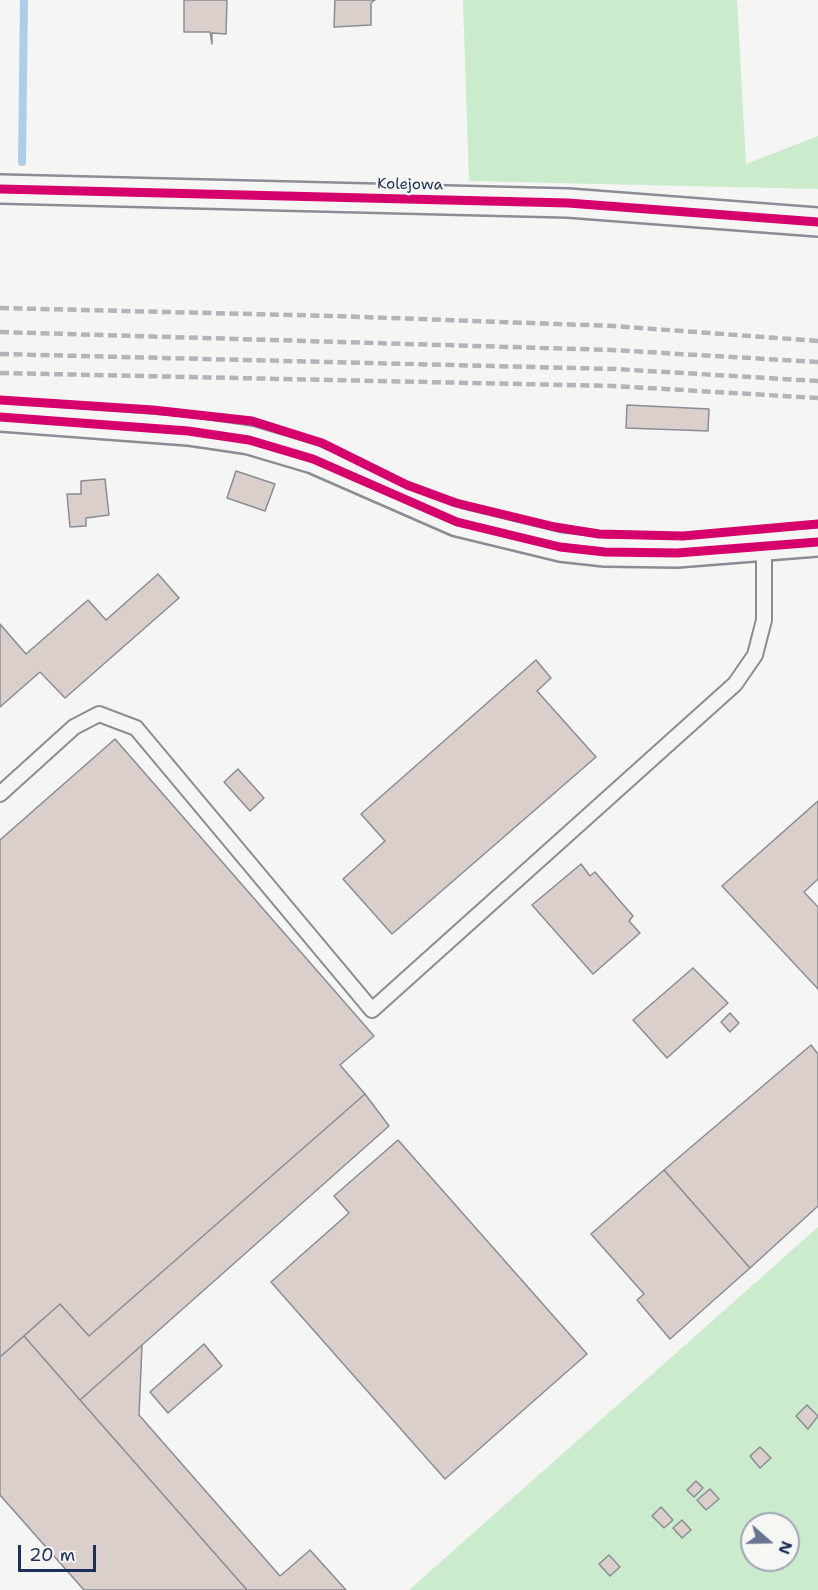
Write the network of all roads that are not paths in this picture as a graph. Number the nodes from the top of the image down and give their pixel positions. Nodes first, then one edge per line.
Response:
1 (0, 189) edge
2 (818, 222) edge
3 (0, 417) edge
4 (818, 542) edge
5 (764, 547) junction
6 (0, 794) edge

1 - 2 street, Kolejowa
3 - 5 street
4 - 5 street
5 - 6 lane

